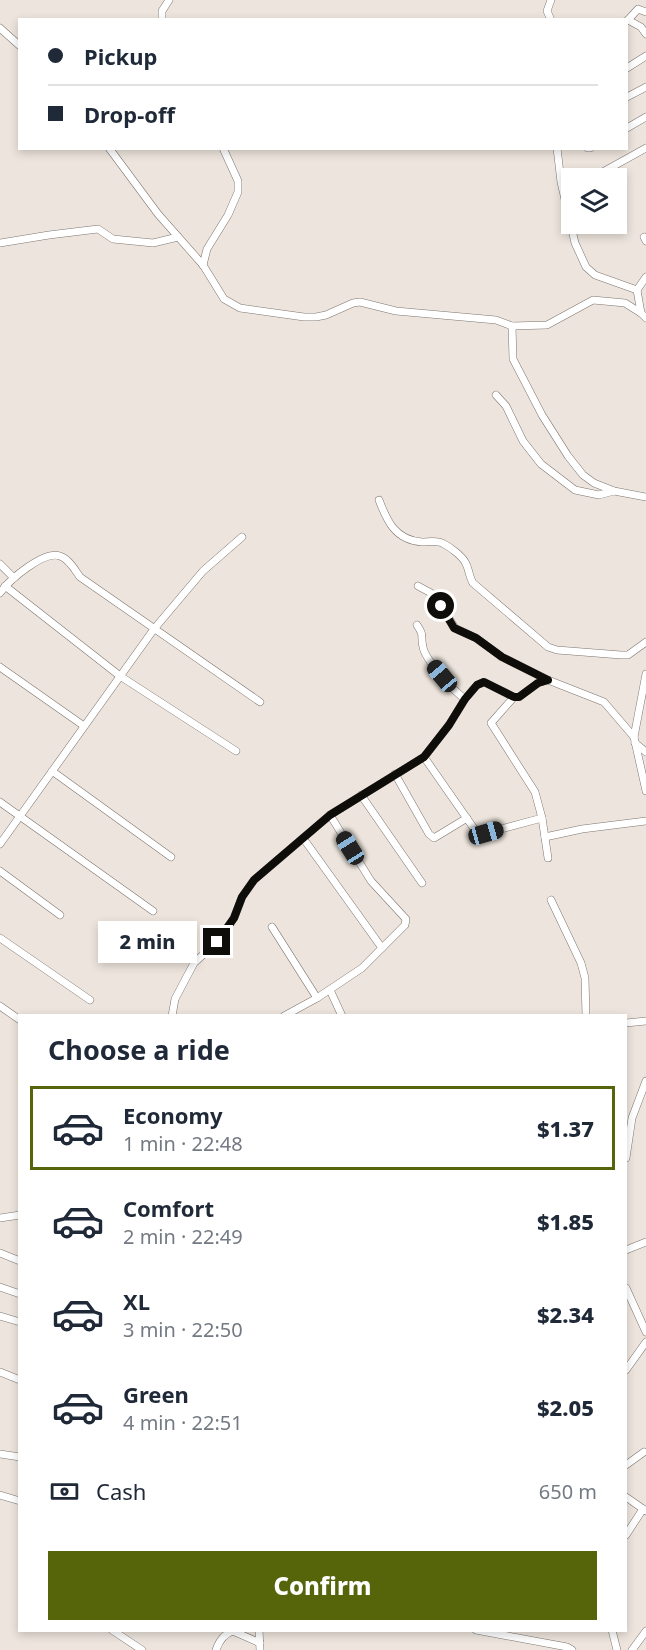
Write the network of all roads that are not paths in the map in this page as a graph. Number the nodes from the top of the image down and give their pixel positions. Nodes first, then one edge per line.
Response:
1 (169, 0) edge
2 (550, 0) edge
3 (646, 12) edge
4 (162, 18) edge
5 (550, 18) edge
6 (628, 20) edge
7 (0, 28) edge
8 (646, 34) edge
9 (18, 44) edge
10 (646, 56) edge
11 (628, 67) edge
12 (646, 87) edge
13 (628, 96) edge
14 (646, 117) edge
15 (628, 127) edge
16 (646, 148) edge
17 (110, 150) edge
18 (224, 150) edge
19 (557, 150) edge
20 (610, 168) edge
21 (561, 182) edge
22 (573, 234) edge
23 (178, 237) junction
24 (0, 243) edge
25 (203, 266) junction
26 (646, 277) edge
27 (637, 290) junction
28 (643, 316) edge
29 (512, 326) junction
30 (496, 395) dead end
31 (614, 490) junction
32 (646, 497) edge
33 (379, 500) dead end
34 (242, 537) dead end
35 (0, 564) edge
36 (14, 578) junction
37 (5, 586) junction
38 (418, 586) dead end
39 (0, 593) edge
40 (417, 625) dead end
41 (154, 629) junction
42 (646, 642) edge
43 (0, 667) edge
44 (646, 674) edge
45 (120, 676) junction
46 (548, 680) junction
47 (514, 697) junction
48 (465, 699) junction
49 (260, 702) dead end
50 (84, 726) junction
51 (634, 740) junction
52 (236, 751) dead end
53 (646, 752) edge
54 (424, 757) junction
55 (52, 771) junction
56 (395, 774) junction
57 (646, 791) edge
58 (361, 795) junction
59 (0, 802) edge
60 (330, 815) junction
61 (20, 816) junction
62 (467, 818) junction
63 (543, 818) junction
64 (646, 821) edge
65 (545, 837) junction
66 (303, 838) junction
67 (0, 844) edge
68 (171, 857) dead end
69 (548, 858) dead end
70 (0, 871) edge
71 (422, 883) dead end
72 (551, 900) dead end
73 (153, 911) dead end
74 (60, 915) dead end
75 (272, 927) dead end
76 (0, 938) edge
77 (382, 948) junction
78 (330, 990) junction
79 (317, 998) junction
80 (90, 1000) dead end
81 (0, 1006) edge
82 (172, 1014) edge
83 (288, 1014) edge
84 (341, 1014) edge
85 (586, 1014) edge
86 (18, 1019) edge
87 (646, 1021) edge
88 (627, 1023) edge
89 (646, 1080) edge
90 (629, 1118) edge
91 (627, 1142) edge
92 (18, 1215) edge
93 (0, 1218) edge
94 (646, 1242) edge
95 (627, 1250) edge
96 (0, 1253) edge
97 (18, 1260) edge
98 (0, 1287) edge
99 (627, 1290) edge
100 (18, 1293) edge
101 (0, 1316) edge
102 (18, 1321) edge
103 (646, 1332) edge
104 (646, 1342) edge
105 (627, 1369) edge
106 (0, 1372) edge
107 (18, 1379) edge
108 (644, 1452) dead end
109 (0, 1454) edge
110 (18, 1457) edge
111 (627, 1464) edge
112 (0, 1495) edge
113 (627, 1498) edge
114 (18, 1500) edge
115 (644, 1510) edge
116 (627, 1534) edge
117 (646, 1631) edge
118 (115, 1632) edge
119 (229, 1632) edge
120 (235, 1632) edge
121 (259, 1632) edge
122 (487, 1632) edge
123 (612, 1632) edge
124 (260, 1647) edge
125 (616, 1647) edge
126 (636, 1648) edge
127 (142, 1650) edge
128 (216, 1650) edge
129 (572, 1650) edge
130 (606, 1650) edge

1 - 4 street
2 - 5 street
3 - 6 street
6 - 8 street
7 - 9 street
10 - 11 street
12 - 13 street
14 - 15 street
16 - 20 street
17 - 23 street
18 - 25 street
19 - 21 street
22 - 27 street
23 - 24 street
23 - 25 street
25 - 29 street
26 - 27 street
27 - 28 street
28 - 29 street
29 - 31 street
30 - 31 street
31 - 32 street
33 - 42 street
34 - 41 street
35 - 36 street
36 - 37 street
36 - 41 street
37 - 39 street
37 - 45 street
38 - 46 street
40 - 48 street
41 - 45 street
41 - 49 street
43 - 50 street
44 - 51 street
45 - 50 street
45 - 52 street
46 - 47 street
46 - 51 street
47 - 48 street
47 - 63 street
48 - 54 street
50 - 55 street
51 - 53 street
51 - 57 street
54 - 56 street
54 - 62 street
55 - 61 street
55 - 68 street
56 - 58 street
56 - 62 street
58 - 60 street
58 - 71 street
59 - 61 street
60 - 66 street
60 - 77 street
61 - 67 street
61 - 73 street
62 - 63 street
63 - 65 street
64 - 65 street
65 - 69 street
66 - 77 street
66 - 82 street
70 - 74 street
72 - 85 street
75 - 79 street
76 - 80 street
77 - 78 street
78 - 79 street
78 - 84 street
79 - 83 street
81 - 86 street
87 - 88 street
89 - 90 street
90 - 91 street
92 - 93 street
94 - 95 street
96 - 97 street
98 - 100 street
99 - 103 street
101 - 102 street
104 - 105 street
106 - 107 street
108 - 111 street
109 - 110 street
112 - 114 street
113 - 115 street
115 - 116 street
117 - 126 street
118 - 127 street
119 - 128 street
120 - 124 street
121 - 124 street
122 - 129 street
123 - 125 street
125 - 130 street

